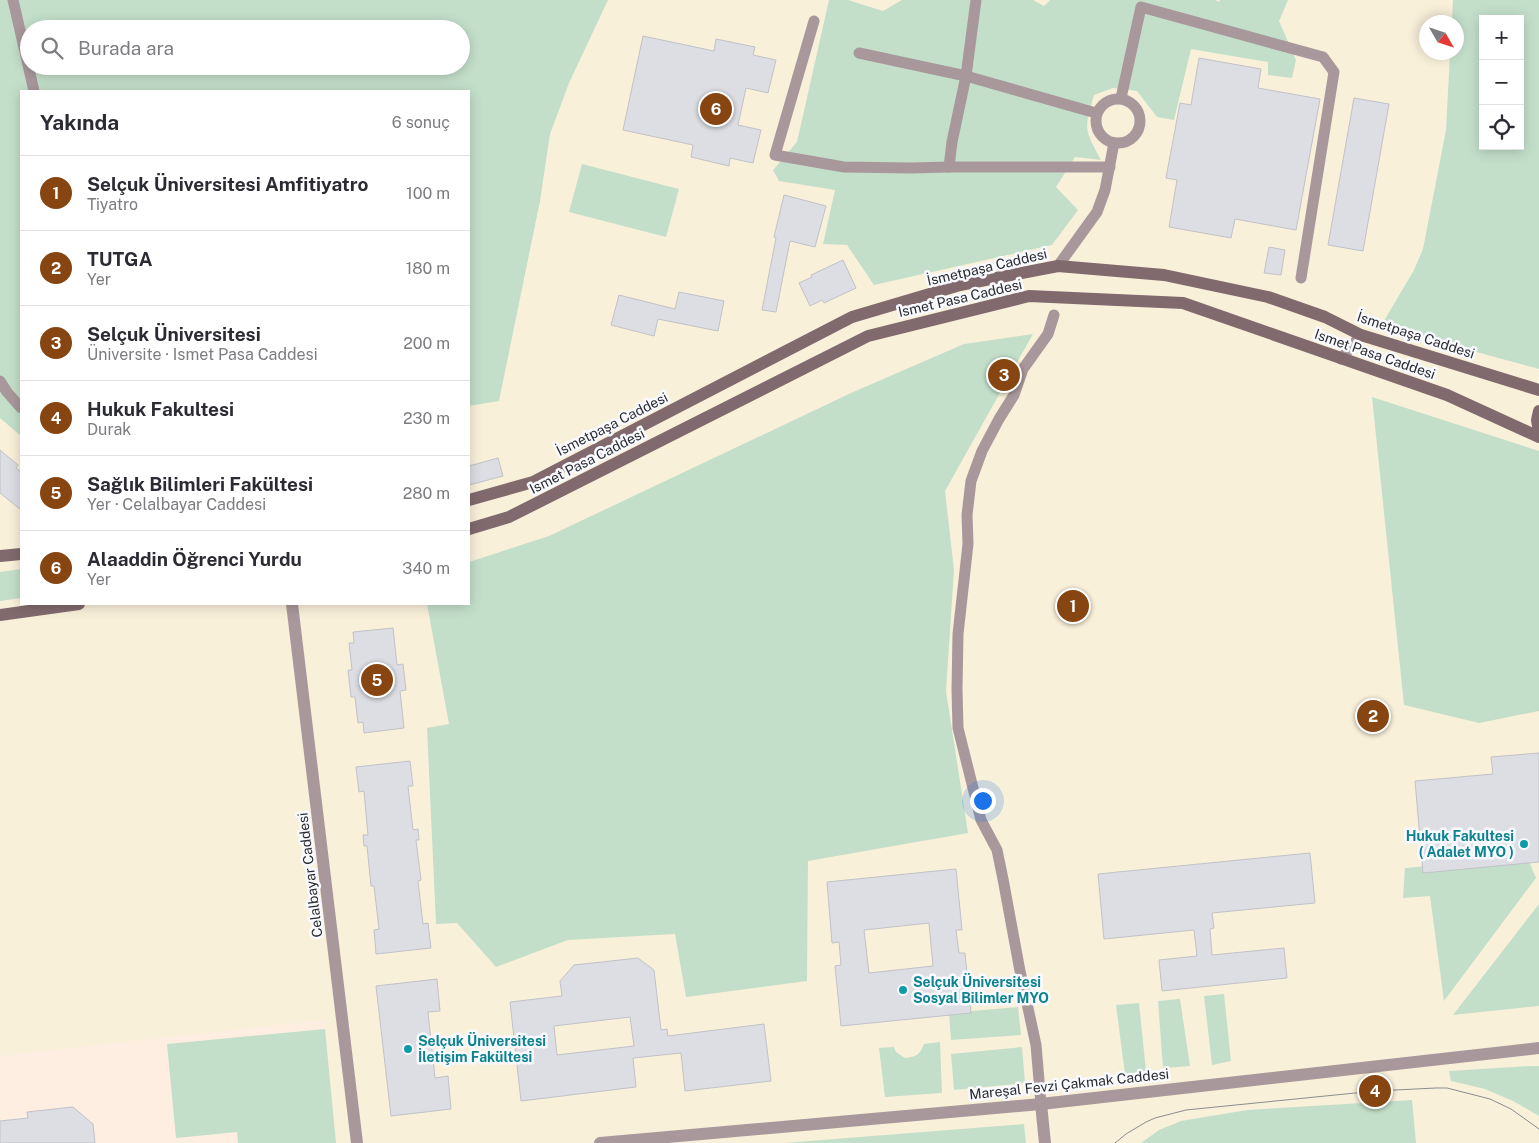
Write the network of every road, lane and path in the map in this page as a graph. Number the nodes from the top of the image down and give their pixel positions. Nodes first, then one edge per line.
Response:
1 (13, 0) edge
2 (976, 0) edge
3 (814, 22) dead end
4 (20, 30) edge
5 (859, 53) dead end
6 (30, 75) edge
7 (966, 76) junction
8 (34, 90) edge
9 (1121, 98) junction
10 (1096, 113) junction
11 (1114, 143) junction
12 (949, 167) junction
13 (1110, 167) junction
14 (1058, 266) junction
15 (1301, 278) dead end
16 (1054, 316) dead end
17 (1361, 335) junction
18 (1341, 359) junction
19 (0, 381) edge
20 (1539, 390) edge
21 (20, 407) edge
22 (1539, 411) edge
23 (1539, 432) edge
24 (1539, 437) edge
25 (470, 500) edge
26 (470, 528) edge
27 (20, 554) edge
28 (0, 556) edge
29 (71, 605) edge
30 (292, 605) edge
31 (0, 615) edge
32 (1539, 1048) edge
33 (1042, 1104) junction
34 (357, 1143) edge
35 (600, 1143) edge
36 (1045, 1143) edge

1 - 4 street
2 - 7 street
3 - 12 street
5 - 7 street
6 - 8 street
7 - 10 street
7 - 12 street
9 - 10 street
9 - 11 street
9 - 15 street
10 - 11 street
11 - 13 street
12 - 13 street
13 - 14 street
14 - 17 main road, İsmetpaşa Caddesi
14 - 25 main road, İsmetpaşa Caddesi
16 - 33 street
17 - 18 street
17 - 20 main road, İsmetpaşa Caddesi
18 - 24 main road, Ismet Pasa Caddesi
18 - 26 main road, Ismet Pasa Caddesi
19 - 21 street
22 - 23 main road
27 - 28 main road
29 - 31 main road
30 - 34 street, Celalbayar Caddesi
32 - 33 street, Mareşal Fevzi Çakmak Caddesi
33 - 35 street, Mareşal Fevzi Çakmak Caddesi
33 - 36 street

